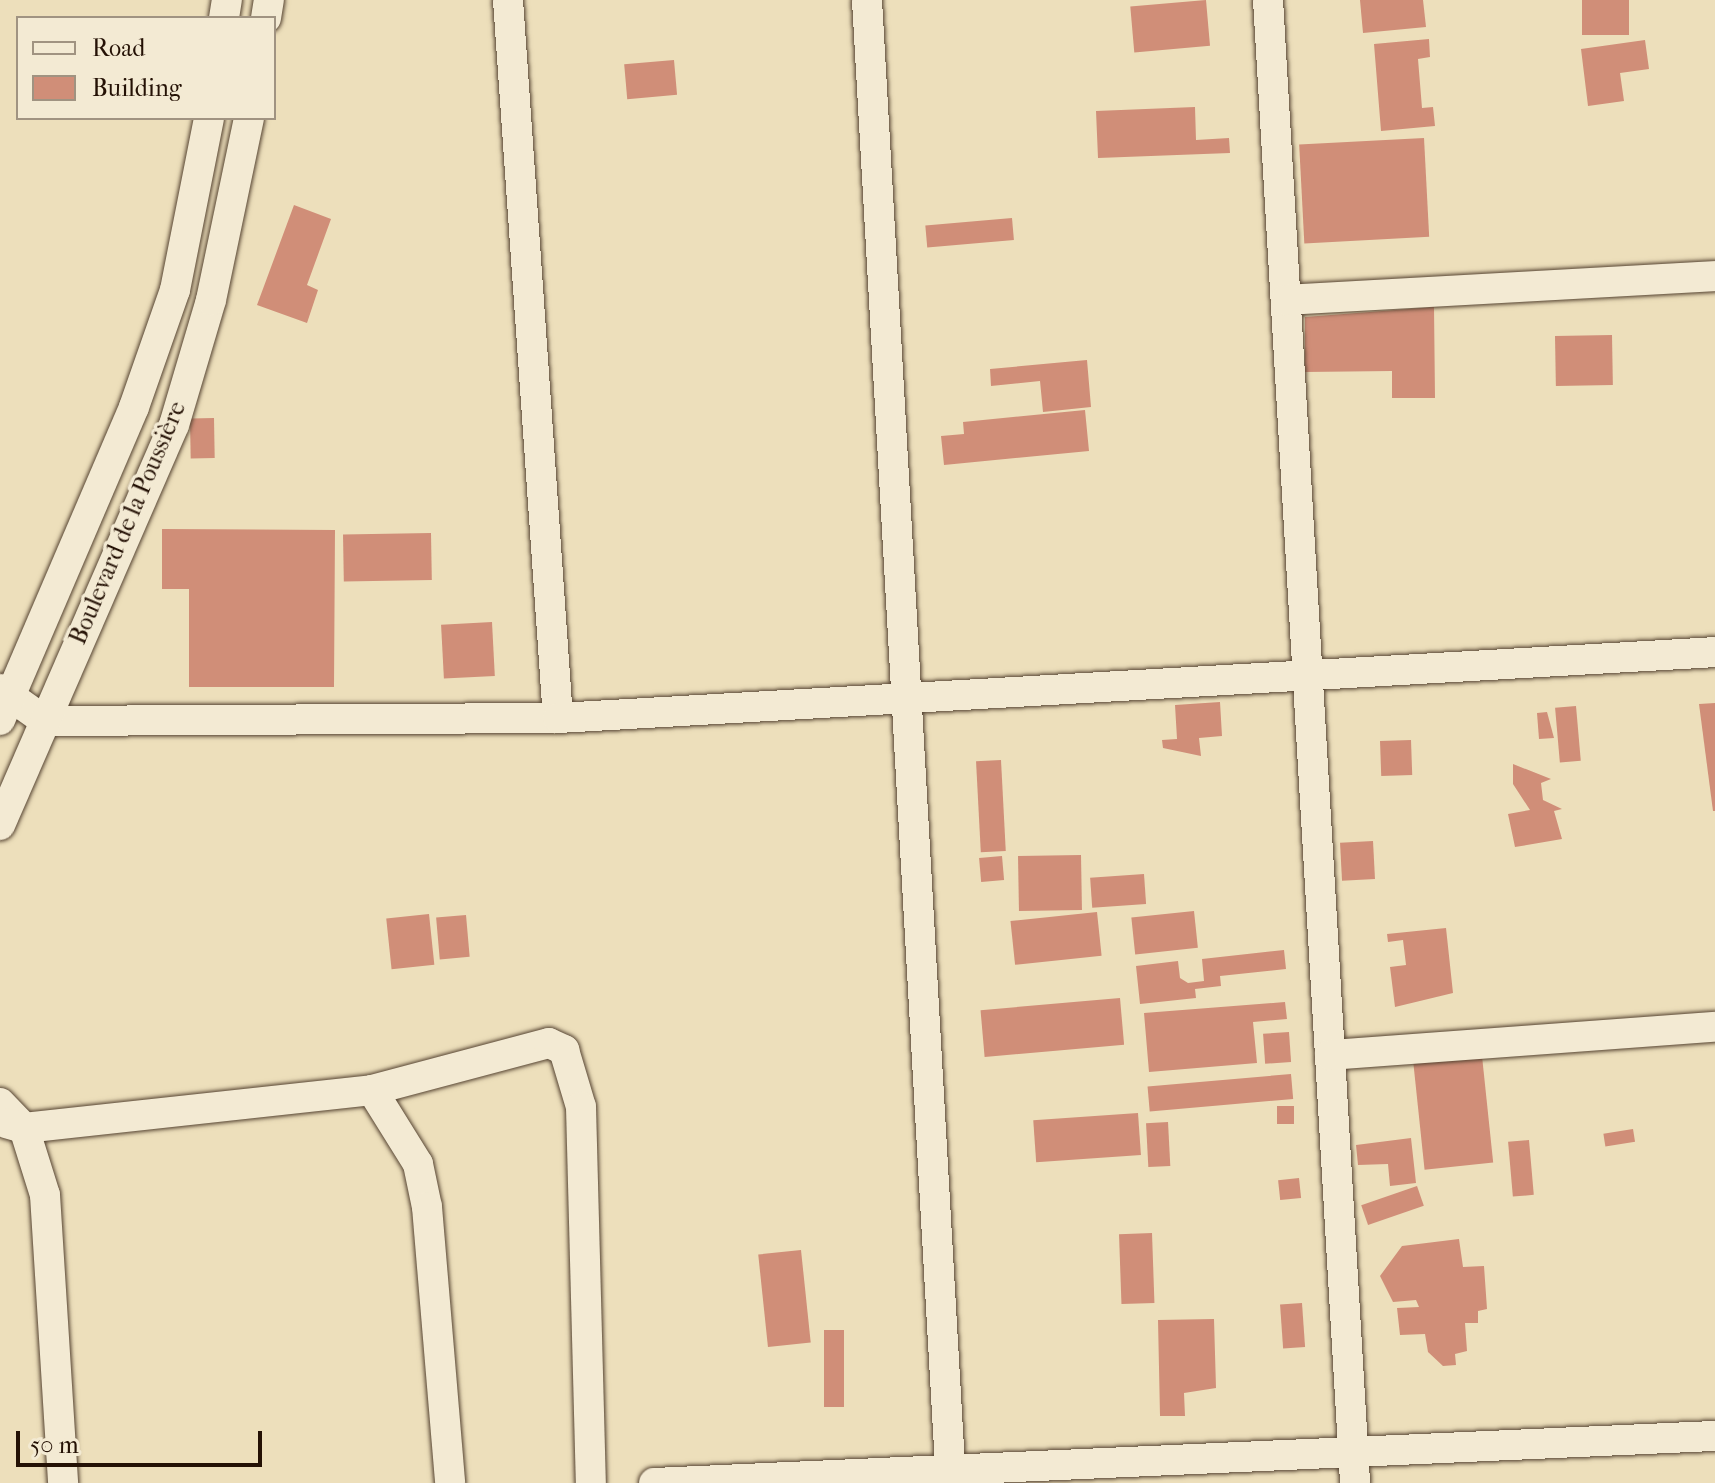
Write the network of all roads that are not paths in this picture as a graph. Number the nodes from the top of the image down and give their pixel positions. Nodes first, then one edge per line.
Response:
1 (508, 0) edge
2 (867, 0) edge
3 (1268, 0) edge
4 (209, 120) edge
5 (249, 120) edge
6 (1715, 276) edge
7 (1286, 300) junction
8 (1715, 652) edge
9 (1308, 672) junction
10 (6, 690) edge
11 (907, 699) junction
12 (558, 718) junction
13 (0, 720) edge
14 (45, 721) junction
15 (0, 825) edge
16 (1715, 1027) edge
17 (1330, 1055) junction
18 (372, 1090) junction
19 (0, 1103) edge
20 (12, 1125) edge
21 (1715, 1436) edge
22 (1353, 1447) junction
23 (951, 1477) edge
24 (63, 1483) edge
25 (450, 1483) edge
26 (591, 1483) edge
27 (654, 1483) edge
28 (1355, 1483) edge

1 - 12 street
2 - 11 street
3 - 7 street
4 - 10 street, Boulevard de la Poussière
5 - 14 street, Boulevard de la Poussière
6 - 7 street
7 - 9 street
8 - 9 street
9 - 11 street
9 - 17 street
10 - 13 street, Boulevard de la Poussière
10 - 14 street
11 - 12 street
11 - 23 street
12 - 14 street
14 - 15 street, Boulevard de la Poussière
16 - 17 street
17 - 22 street
18 - 20 street
18 - 25 street
18 - 26 street
19 - 20 street
20 - 24 street
21 - 22 street
22 - 23 street
22 - 28 street
23 - 27 street

